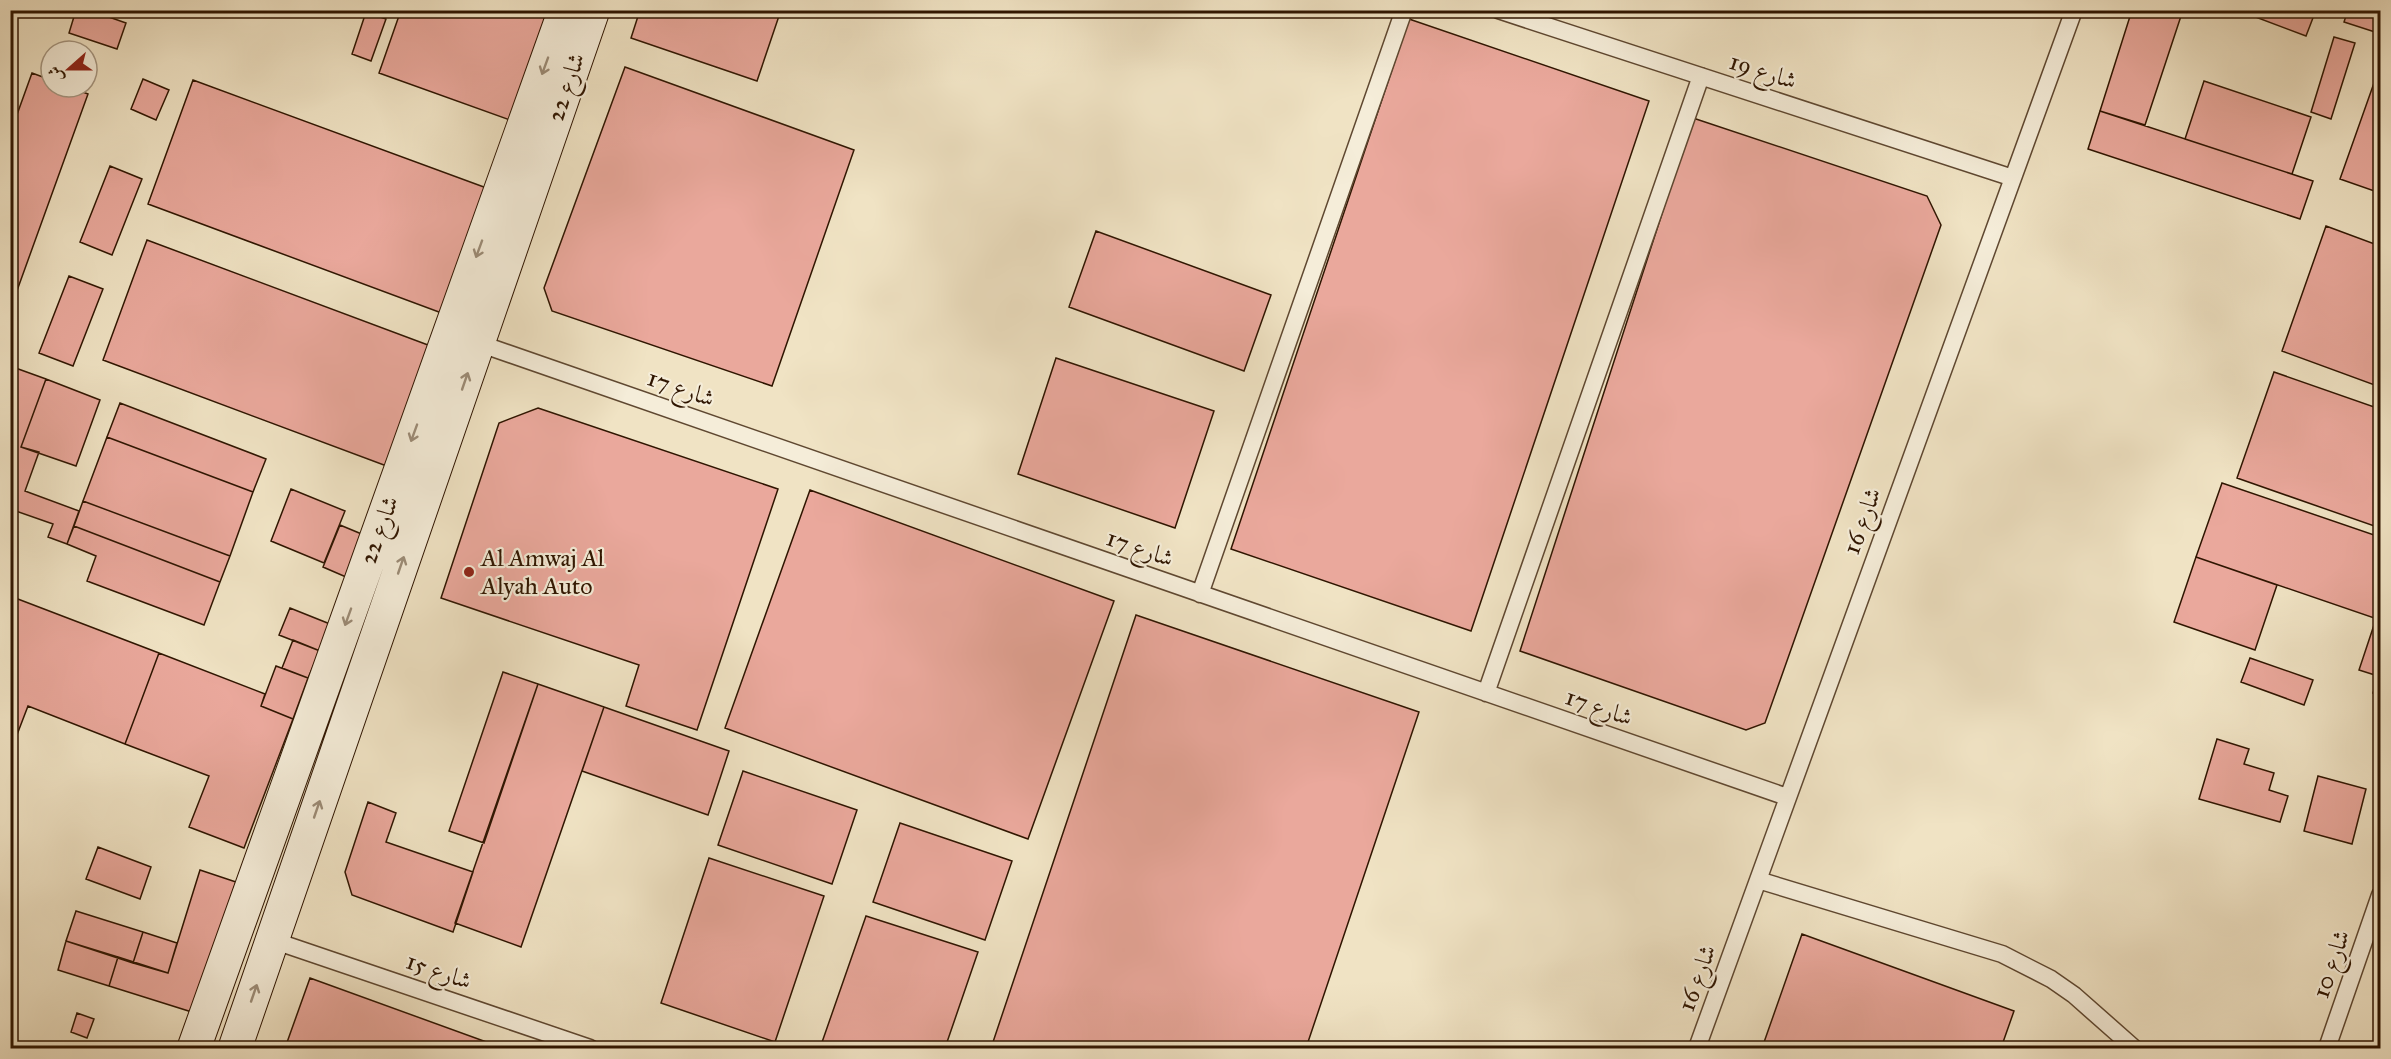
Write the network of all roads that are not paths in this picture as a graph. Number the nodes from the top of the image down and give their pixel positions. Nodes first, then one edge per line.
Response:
1 (565, 10) edge
2 (592, 10) edge
3 (1404, 10) edge
4 (1498, 10) edge
5 (2074, 10) edge
6 (1701, 76) junction
7 (2013, 178) junction
8 (478, 343) junction
9 (1200, 594) junction
10 (1486, 693) junction
11 (1787, 798) junction
12 (1758, 879) junction
13 (2380, 895) edge
14 (272, 940) junction
15 (194, 1048) edge
16 (234, 1048) edge
17 (590, 1048) edge
18 (1697, 1048) edge
19 (2134, 1048) edge
20 (2327, 1048) edge

1 -> 15 street, شارع 22
2 - 8 street, شارع 22
3 - 9 lane
4 - 6 lane, شارع 19
5 - 7 lane, شارع 16
6 - 7 lane, شارع 19
6 - 10 lane
7 - 11 lane, شارع 16
8 - 9 lane, شارع 17
14 -> 8 street, شارع 22
9 - 10 lane, شارع 17
10 - 11 lane, شارع 17
11 - 12 lane, شارع 16
12 - 18 lane, شارع 16
12 - 19 lane
13 - 20 lane, شارع 10
16 -> 14 street, شارع 22
14 - 17 lane, شارع 15

